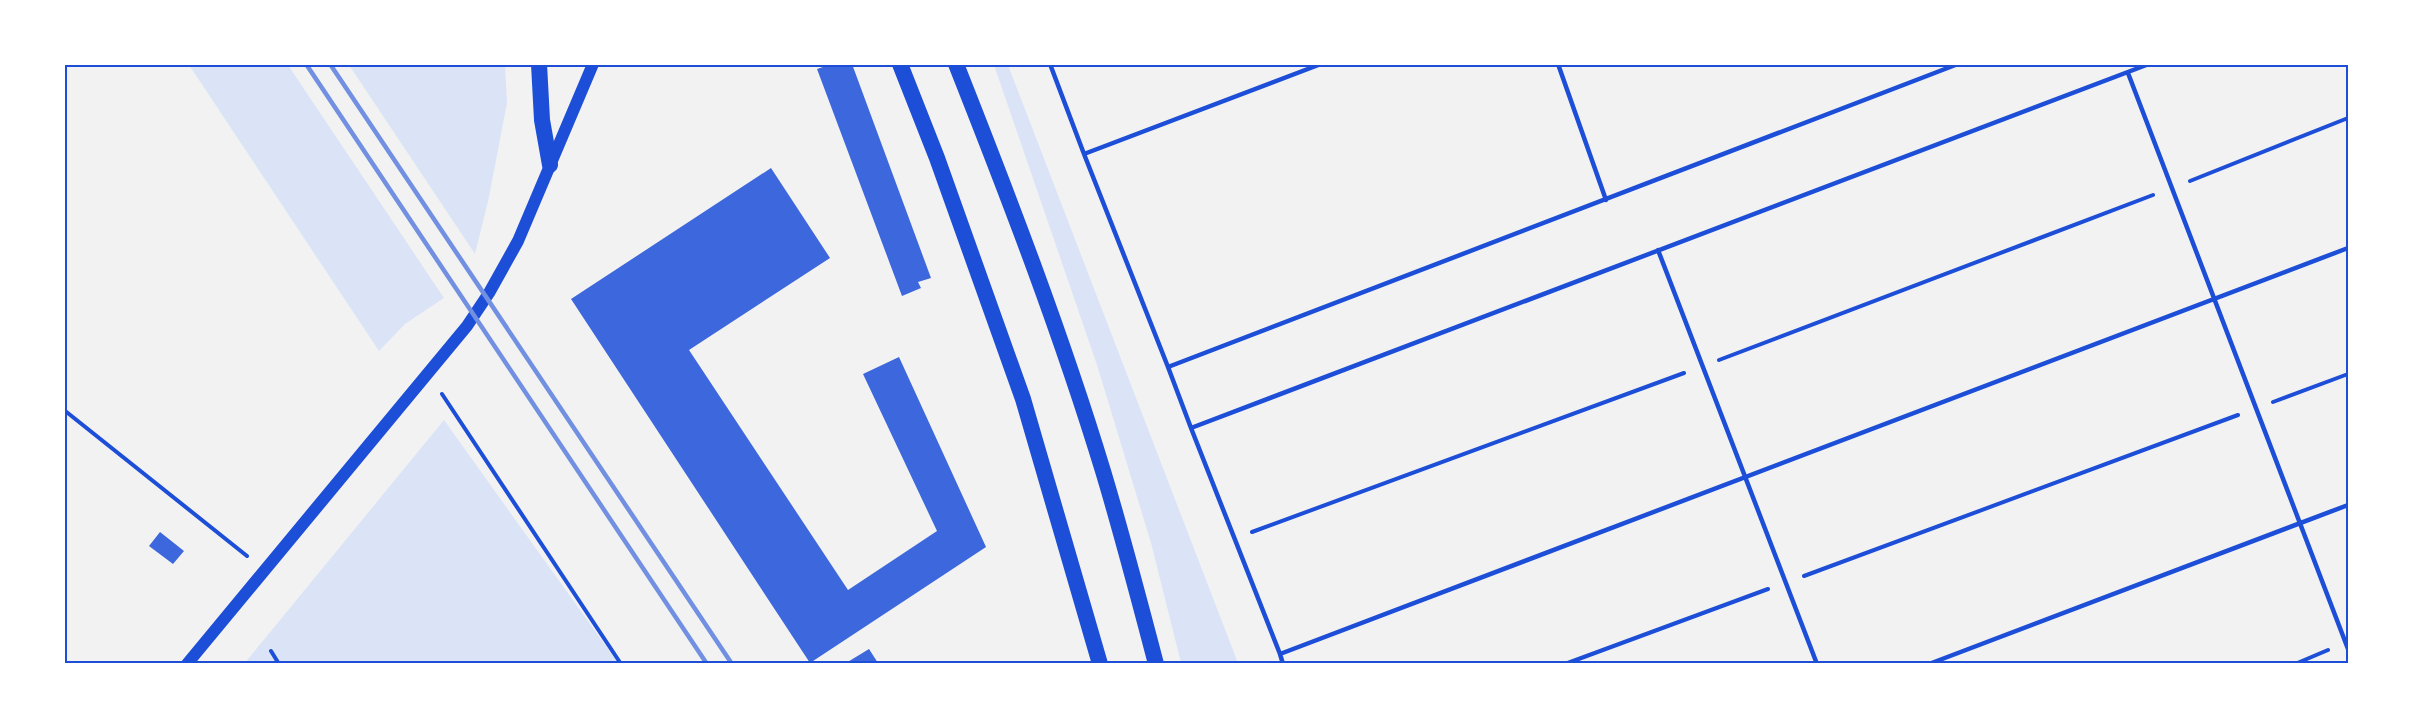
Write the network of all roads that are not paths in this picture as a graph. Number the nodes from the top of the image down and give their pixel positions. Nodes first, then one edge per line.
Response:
1 (539, 64) edge
2 (593, 64) edge
3 (900, 64) edge
4 (957, 64) edge
5 (1050, 64) edge
6 (1321, 64) edge
7 (1558, 64) edge
8 (1958, 64) edge
9 (2149, 64) edge
10 (2128, 73) junction
11 (1084, 154) junction
12 (550, 165) junction
13 (1606, 200) junction
14 (2349, 248) edge
15 (1658, 250) junction
16 (2216, 300) junction
17 (1168, 367) junction
18 (1191, 428) junction
19 (1744, 476) junction
20 (2349, 505) edge
21 (2301, 523) junction
22 (2347, 646) edge
23 (1280, 654) junction
24 (187, 663) edge
25 (1100, 663) edge
26 (1156, 663) edge
27 (1283, 663) edge
28 (1817, 663) edge
29 (1929, 663) edge

1 - 12 highway
2 - 12 main road
3 - 25 highway
4 - 26 highway
5 - 11 lane
6 - 11 lane
7 - 13 lane
8 - 13 lane
9 - 10 lane
10 - 15 lane
10 - 16 lane
11 - 17 lane
12 - 24 main road
13 - 17 lane
14 - 16 lane
15 - 18 lane
15 - 19 lane
16 - 19 lane
16 - 21 lane
17 - 18 lane
18 - 23 lane
19 - 23 lane
19 - 28 lane
20 - 21 lane
21 - 22 lane
21 - 29 lane
23 - 27 lane

